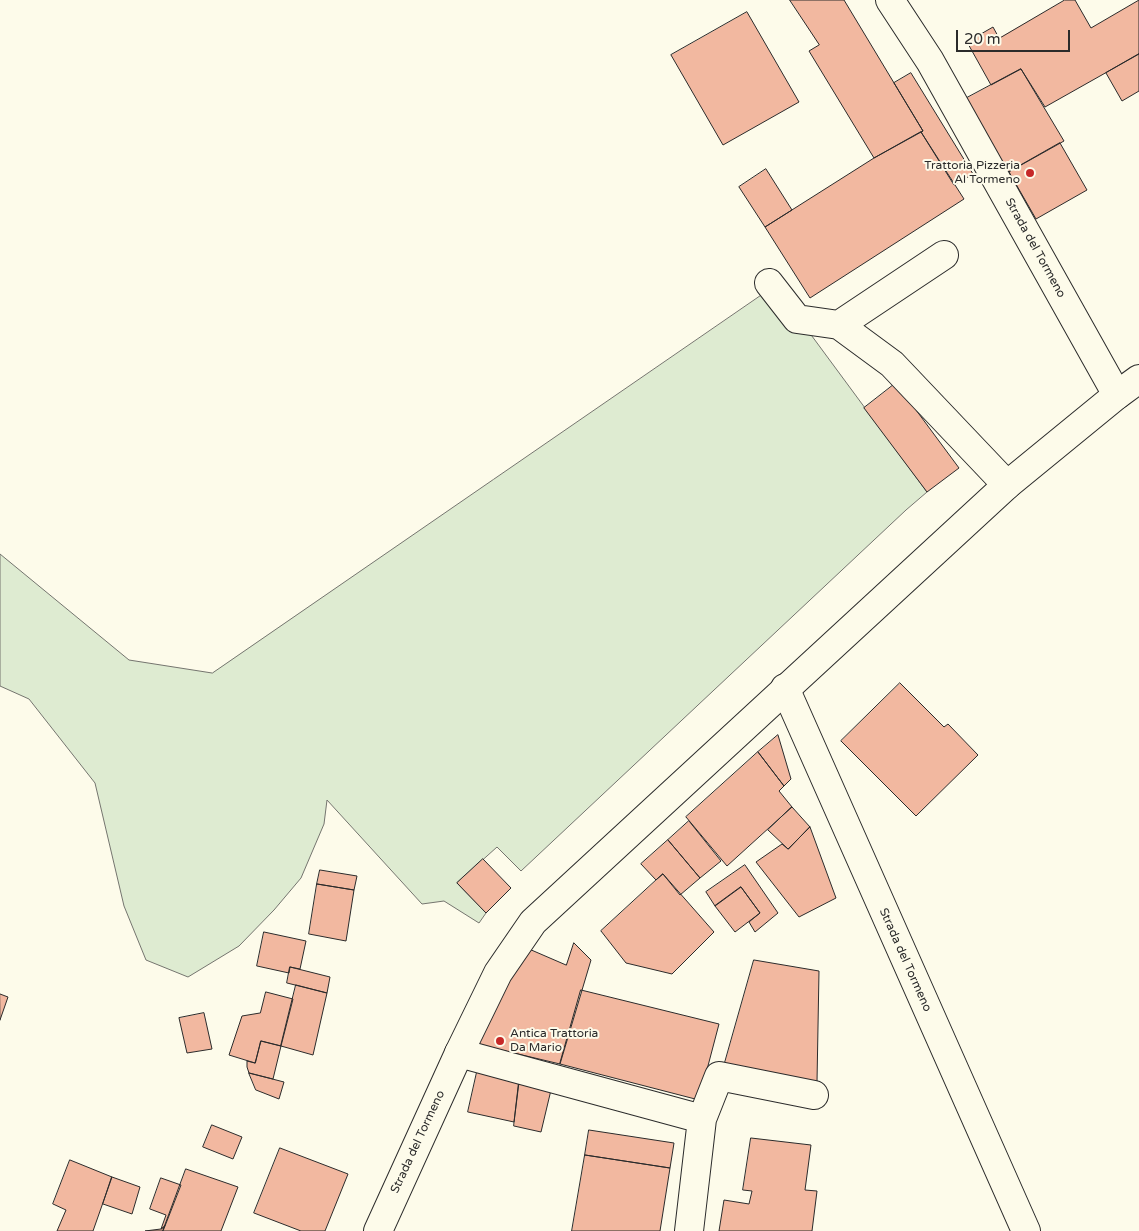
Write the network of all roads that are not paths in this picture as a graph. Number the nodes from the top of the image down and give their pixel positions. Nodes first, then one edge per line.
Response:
1 (890, 0) edge
2 (944, 254) dead end
3 (769, 283) dead end
4 (839, 325) junction
5 (1139, 379) edge
6 (1117, 395) junction
7 (1007, 485) junction
8 (785, 688) junction
9 (459, 1053) junction
10 (814, 1095) dead end
11 (702, 1119) junction
12 (378, 1231) edge
13 (689, 1231) edge
14 (1026, 1231) edge

1 - 6 street, Strada del Tormeno
2 - 4 street
3 - 4 street
4 - 7 street
5 - 6 street, Strada del Tormeno
6 - 7 street, Strada del Tormeno
7 - 8 street, Strada del Tormeno
8 - 9 street, Strada del Tormeno
8 - 14 street, Strada del Tormeno
9 - 11 street
9 - 12 street, Strada del Tormeno
10 - 11 street
11 - 13 street

